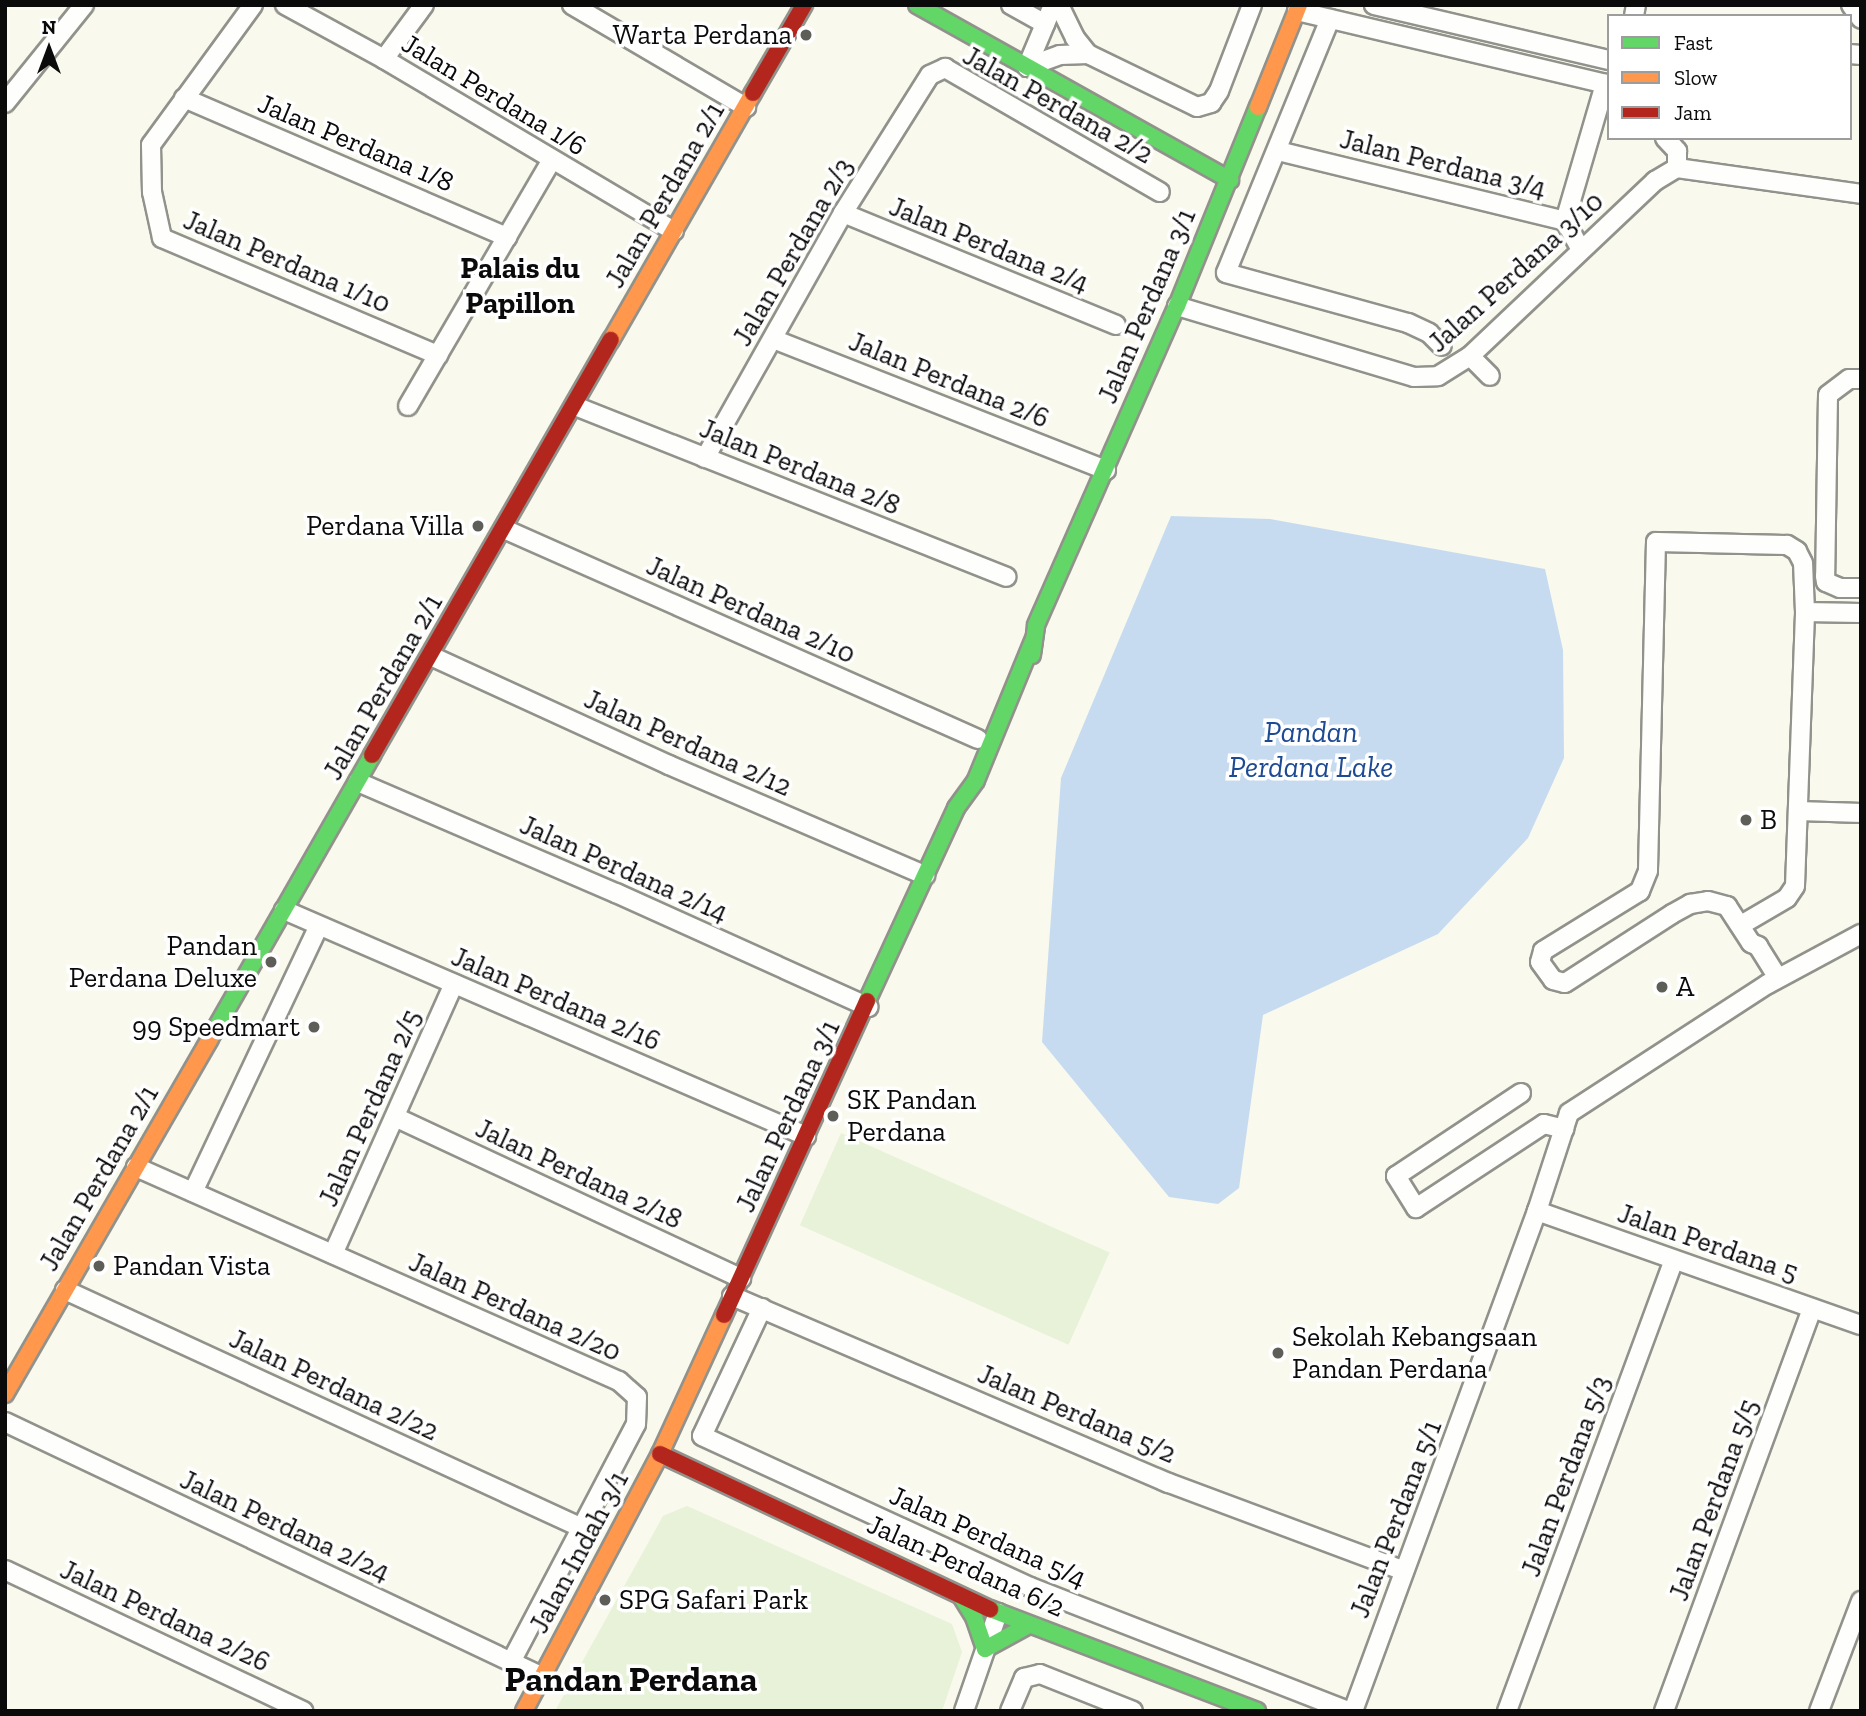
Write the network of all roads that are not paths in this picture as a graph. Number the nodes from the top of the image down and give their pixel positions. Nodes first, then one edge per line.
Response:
1 (84, 5) edge
2 (253, 5) edge
3 (285, 5) edge
4 (424, 5) edge
5 (572, 5) edge
6 (804, 5) edge
7 (917, 5) edge
8 (1010, 5) edge
9 (1053, 5) edge
10 (1059, 5) edge
11 (1252, 5) edge
12 (1374, 5) edge
13 (1298, 8) edge
14 (1330, 19) junction
15 (1045, 24) junction
16 (1088, 54) junction
17 (384, 59) junction
18 (1607, 60) edge
19 (1027, 67) junction
20 (930, 75) joint
21 (1607, 85) edge
22 (184, 98) junction
23 (5, 103) edge
24 (746, 107) junction
25 (1667, 140) edge
26 (1278, 151) junction
27 (551, 161) junction
28 (1677, 168) junction
29 (1230, 180) junction
30 (1160, 192) dead end
31 (1861, 194) edge
32 (843, 213) junction
33 (1565, 222) junction
34 (674, 232) junction
35 (507, 237) junction
36 (1581, 250) junction
37 (1177, 306) junction
38 (1116, 325) dead end
39 (773, 339) junction
40 (1442, 346) dead end
41 (438, 355) junction
42 (1470, 356) junction
43 (1490, 376) dead end
44 (1861, 379) edge
45 (408, 406) dead end
46 (575, 406) junction
47 (705, 458) junction
48 (1105, 470) junction
49 (504, 529) junction
50 (1006, 578) dead end
51 (1861, 589) edge
52 (1805, 612) junction
53 (1861, 614) edge
54 (1034, 633) junction
55 (431, 656) junction
56 (978, 739) junction
57 (358, 782) junction
58 (961, 799) junction
59 (1798, 811) junction
60 (1861, 813) edge
61 (925, 875) junction
62 (284, 910) junction
63 (1741, 925) junction
64 (319, 926) junction
65 (1861, 934) edge
66 (1773, 981) junction
67 (454, 984) junction
68 (868, 1007) junction
69 (1521, 1093) dead end
70 (395, 1117) junction
71 (1564, 1129) junction
72 (1532, 1132) junction
73 (806, 1136) junction
74 (1557, 1149) junction
75 (136, 1167) junction
76 (192, 1192) junction
77 (1538, 1211) junction
78 (333, 1254) junction
79 (1674, 1260) junction
80 (741, 1278) junction
81 (65, 1290) junction
82 (732, 1296) junction
83 (762, 1308) junction
84 (1812, 1308) junction
85 (1861, 1325) edge
86 (5, 1394) edge
87 (5, 1422) edge
88 (660, 1454) junction
89 (582, 1528) junction
90 (5, 1570) edge
91 (1404, 1571) junction
92 (961, 1596) junction
93 (1861, 1601) edge
94 (998, 1613) junction
95 (1029, 1625) junction
96 (985, 1649) junction
97 (511, 1662) junction
98 (542, 1677) junction
99 (303, 1711) edge
100 (524, 1711) edge
101 (964, 1711) edge
102 (1010, 1711) edge
103 (1133, 1711) edge
104 (1257, 1711) edge
105 (1351, 1711) edge
106 (1507, 1711) edge
107 (1664, 1711) edge
108 (1819, 1711) edge

1 - 23 street
2 - 22 street
3 - 17 street, Jalan Perdana 1/6
4 - 17 street
5 - 24 street
6 - 24 street, Jalan Perdana 2/1
7 - 19 street
8 - 15 street
9 - 15 street
10 - 16 street
11 - 16 street
12 - 18 street
13 - 14 street
13 - 29 street, Jalan Perdana 3/1
14 - 21 street
14 - 26 street
15 - 19 street
16 - 19 street
17 - 27 street, Jalan Perdana 1/6
19 - 29 street
20 - 30 street, Jalan Perdana 2/2
20 - 32 street, Jalan Perdana 2/3
21 - 33 street
22 - 35 street, Jalan Perdana 1/8
22 - 41 street, Jalan Perdana 1/10
24 - 34 street, Jalan Perdana 2/1
25 - 28 street
26 - 33 street, Jalan Perdana 3/4
26 - 40 street
27 - 34 street, Jalan Perdana 1/6
27 - 35 street
28 - 31 street
28 - 36 street, Jalan Perdana 3/10
29 - 37 street, Jalan Perdana 3/1
32 - 38 street, Jalan Perdana 2/4
32 - 39 street, Jalan Perdana 2/3
33 - 36 street, Jalan Perdana 3/4
34 - 46 street, Jalan Perdana 2/1
35 - 41 street
36 - 42 street, Jalan Perdana 3/10
37 - 42 street, Jalan Perdana 3/10
37 - 48 street, Jalan Perdana 3/1
39 - 47 street, Jalan Perdana 2/3
39 - 48 street, Jalan Perdana 2/6
41 - 45 street
42 - 43 street
44 - 51 street
46 - 47 street, Jalan Perdana 2/8
46 - 49 street, Jalan Perdana 2/1
47 - 50 street, Jalan Perdana 2/8
48 - 54 street, Jalan Perdana 3/1
49 - 55 street, Jalan Perdana 2/1
49 - 56 street, Jalan Perdana 2/10
52 - 53 street
52 - 59 street
52 - 63 street
54 - 56 street, Jalan Perdana 3/1
54 - 58 street, Jalan Perdana 3/1
55 - 57 street, Jalan Perdana 2/1
55 - 61 street, Jalan Perdana 2/12
56 - 58 street, Jalan Perdana 3/1
57 - 62 street, Jalan Perdana 2/1
57 - 68 street, Jalan Perdana 2/14
58 - 61 street, Jalan Perdana 3/1
59 - 60 street
59 - 63 street
61 - 68 street, Jalan Perdana 3/1
62 - 64 street, Jalan Perdana 2/16
62 - 75 street, Jalan Perdana 2/1
63 - 66 street
64 - 67 street, Jalan Perdana 2/16
64 - 76 street
65 - 66 street, Jalan Perdana 5/1
66 - 71 street, Jalan Perdana 5/1
67 - 70 street, Jalan Perdana 2/5
67 - 73 street, Jalan Perdana 2/16
68 - 73 street, Jalan Perdana 3/1
69 - 72 street
70 - 78 street, Jalan Perdana 2/5
70 - 80 street, Jalan Perdana 2/18
71 - 72 street
71 - 74 street, Jalan Perdana 5/1
72 - 74 street
73 - 80 street, Jalan Perdana 3/1
74 - 77 street, Jalan Perdana 5/1
75 - 76 street, Jalan Perdana 2/20
75 - 81 street, Jalan Perdana 2/1
76 - 78 street, Jalan Perdana 2/20
77 - 79 street, Jalan Perdana 5
77 - 91 street, Jalan Perdana 5/1
78 - 89 street, Jalan Perdana 2/20
79 - 84 street, Jalan Perdana 5
79 - 106 street, Jalan Perdana 5/3
80 - 82 street, Jalan Perdana 3/1
81 - 86 street, Jalan Perdana 2/1
81 - 89 street, Jalan Perdana 2/22
82 - 83 street, Jalan Perdana 5/2
82 - 88 street, Jalan Perdana 3/1
83 - 91 street, Jalan Perdana 5/2
83 - 105 street, Jalan Perdana 5/4
84 - 85 street, Jalan Perdana 5
84 - 107 street, Jalan Perdana 5/5
87 - 97 street, Jalan Perdana 2/24
88 - 92 street, Jalan Perdana 6/2
88 - 98 street, Jalan Indah 3/1
89 - 97 street, Jalan Perdana 2/20
90 - 99 street, Jalan Perdana 2/26
91 - 105 street, Jalan Perdana 5/1
92 - 94 street, Jalan Perdana 6/2
92 - 96 street
93 - 108 street
94 - 95 street, Jalan Perdana 6/2
94 - 96 street
95 - 96 street
95 - 104 street, Jalan Perdana 6/2
96 - 101 street
97 - 98 street, Jalan Perdana 2/24
98 - 100 street, Jalan Indah 3/1
102 - 103 street

